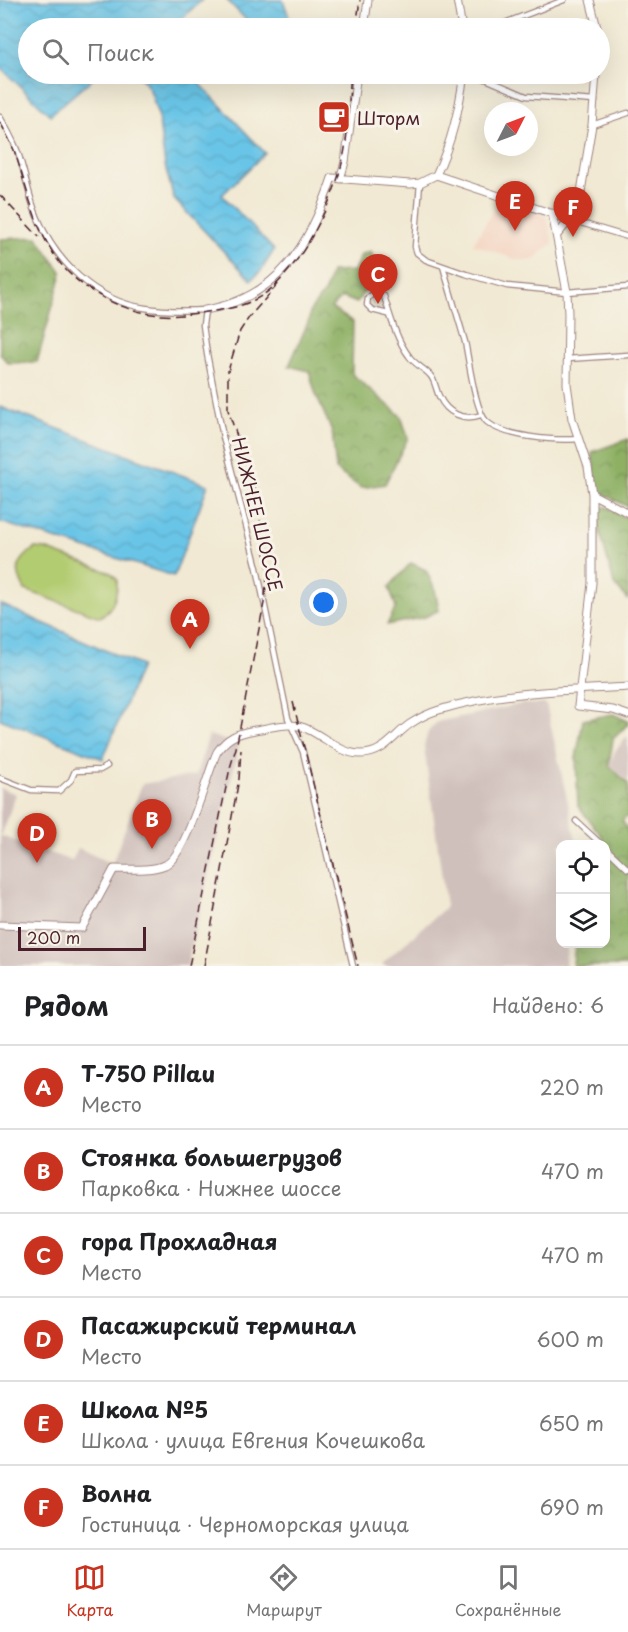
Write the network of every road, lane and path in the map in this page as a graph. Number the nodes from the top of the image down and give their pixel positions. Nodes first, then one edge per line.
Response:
1 (368, 0) edge
2 (457, 0) edge
3 (564, 0) edge
4 (590, 0) edge
5 (365, 18) edge
6 (460, 18) edge
7 (518, 18) edge
8 (594, 18) edge
9 (356, 84) edge
10 (462, 84) edge
11 (498, 84) edge
12 (596, 84) edge
13 (595, 101) junction
14 (628, 113) edge
15 (0, 117) edge
16 (592, 125) junction
17 (436, 175) junction
18 (340, 179) junction
19 (420, 183) junction
20 (552, 213) junction
21 (572, 220) junction
22 (557, 235) junction
23 (628, 237) edge
24 (443, 266) junction
25 (628, 287) edge
26 (567, 292) junction
27 (205, 310) junction
28 (388, 314) junction
29 (628, 355) edge
30 (567, 359) junction
31 (482, 415) junction
32 (578, 439) junction
33 (592, 494) junction
34 (628, 513) edge
35 (628, 687) edge
36 (579, 690) junction
37 (628, 715) edge
38 (290, 724) junction
39 (107, 766) dead end
40 (0, 778) edge
41 (576, 821) dead end
42 (597, 840) edge
43 (610, 852) edge
44 (628, 869) edge
45 (0, 925) edge
46 (353, 966) edge

1 - 5 street
2 - 6 street
3 - 7 street
4 - 8 street
9 - 18 street
10 - 17 street
11 - 13 street
12 - 13 street
13 - 16 street
14 - 16 street
15 - 27 street
16 - 21 street
17 - 19 street
17 - 20 street
18 - 19 street
18 - 27 street
19 - 24 street
20 - 21 street
20 - 22 street
21 - 22 street
21 - 23 street
22 - 26 street
24 - 26 street
24 - 31 street
25 - 26 street
26 - 30 street
27 - 38 street, НИЖНЕЕ ШОССЕ
28 - 28 street
28 - 31 street
29 - 30 street
30 - 32 street
31 - 32 street
32 - 33 street
33 - 34 street
33 - 36 street
35 - 36 street
36 - 37 street
36 - 38 street
38 - 45 street
38 - 46 street, НИЖНЕЕ ШОССЕ
39 - 40 street
41 - 42 street
43 - 44 street

